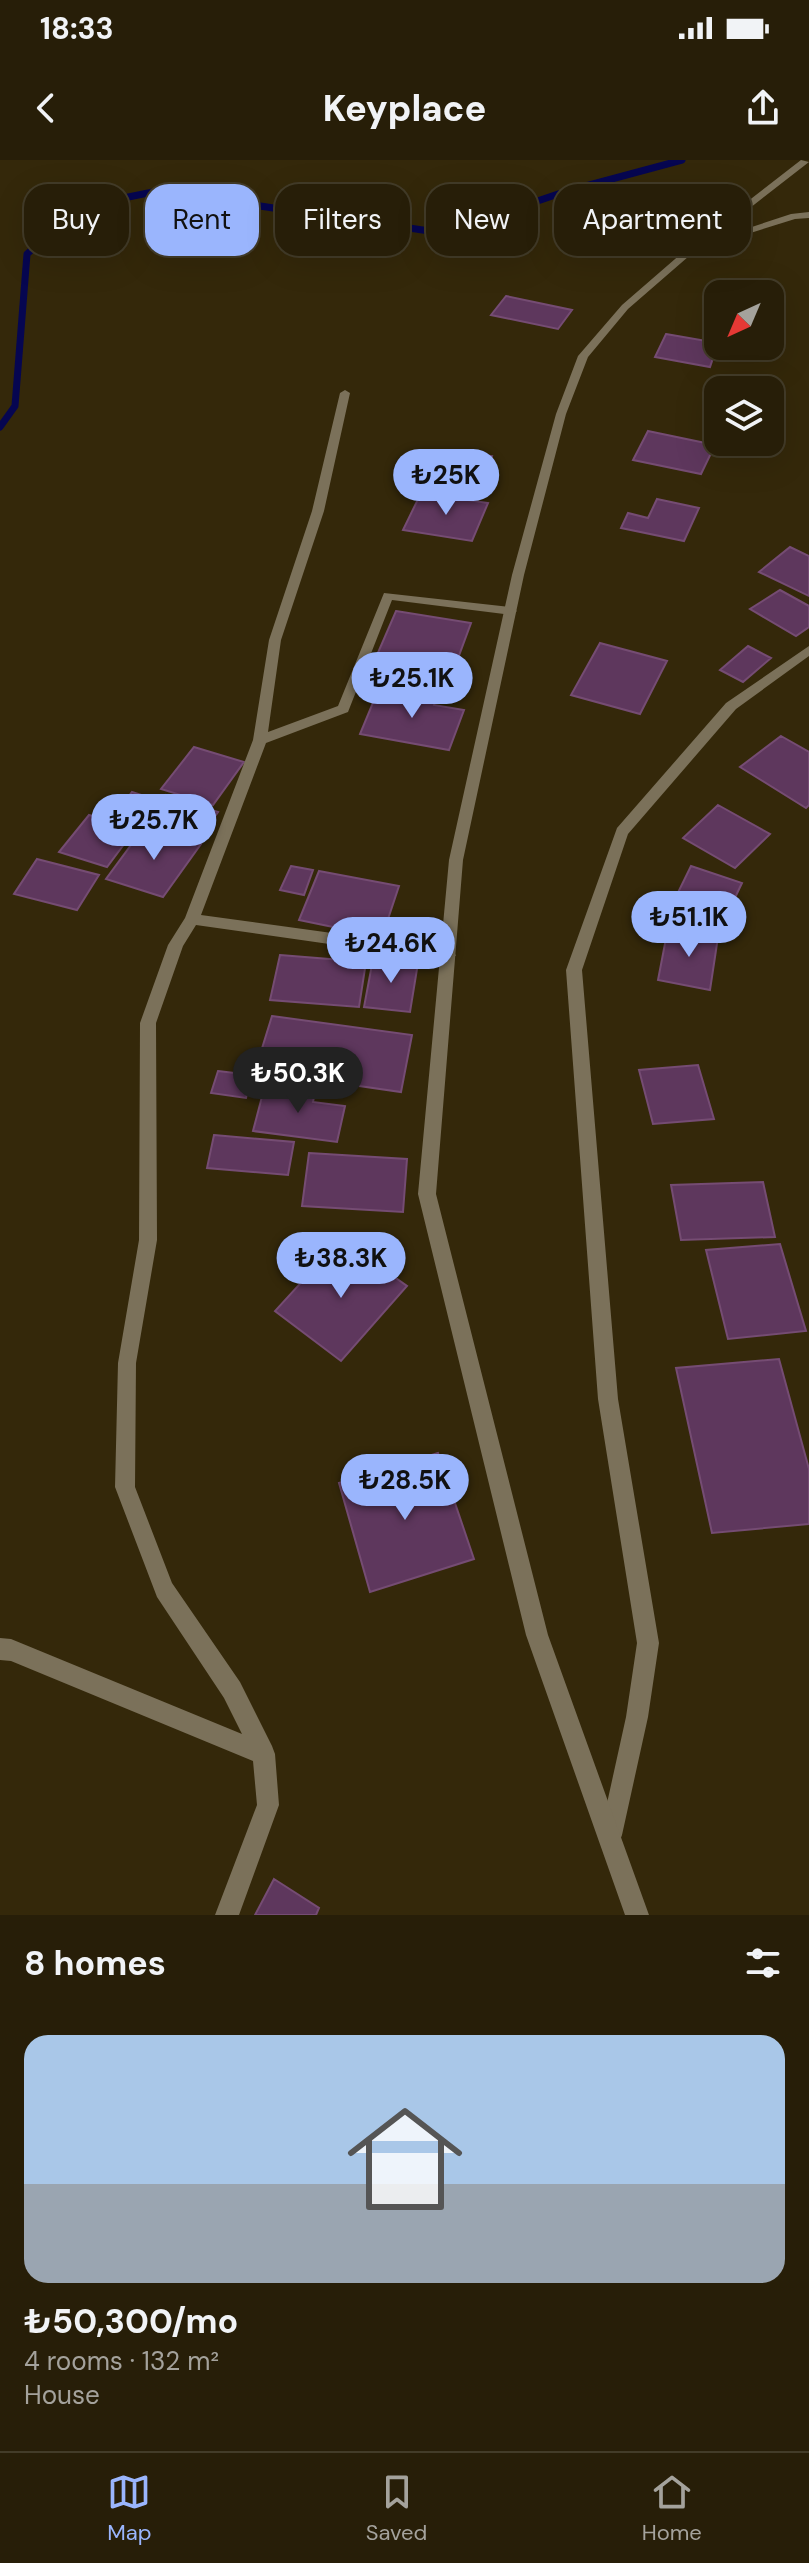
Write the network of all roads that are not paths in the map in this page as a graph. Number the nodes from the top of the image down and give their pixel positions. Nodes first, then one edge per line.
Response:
1 (806, 160) edge
2 (751, 203) edge
3 (809, 215) edge
4 (751, 230) edge
5 (684, 256) edge
6 (345, 393) dead end
7 (511, 611) junction
8 (809, 650) edge
9 (260, 740) junction
10 (192, 919) junction
11 (448, 955) junction
12 (0, 1649) edge
13 (264, 1754) junction
14 (611, 1835) junction
15 (227, 1915) edge
16 (637, 1915) edge

1 - 2 street
3 - 4 street
5 - 7 street
6 - 9 street
7 - 9 street
7 - 11 street
8 - 14 street
9 - 10 street
10 - 11 street
10 - 13 street
11 - 14 street
12 - 13 street
13 - 15 street
14 - 16 street

